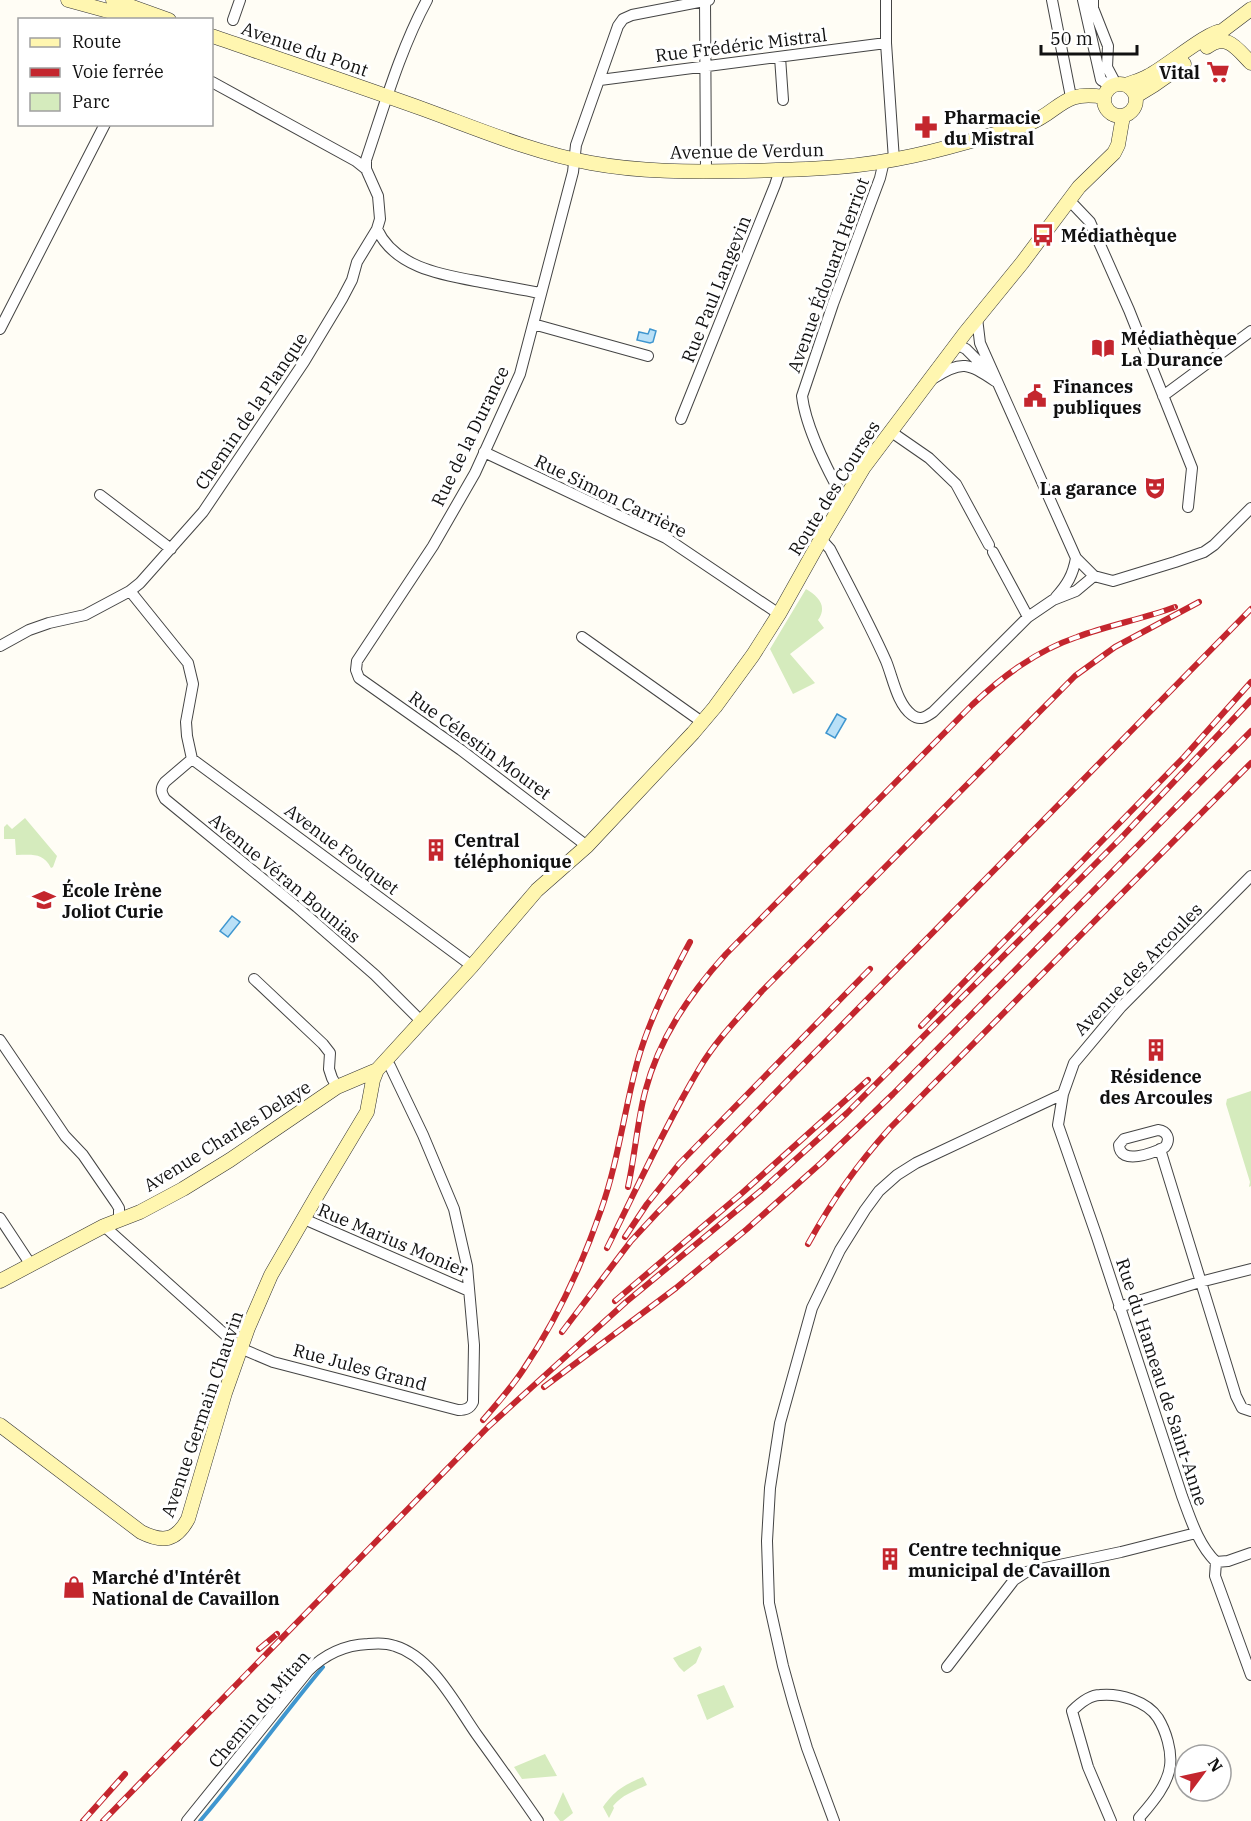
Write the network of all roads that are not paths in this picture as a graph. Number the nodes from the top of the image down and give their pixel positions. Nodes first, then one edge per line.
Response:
1 (68, 0) edge
2 (113, 0) edge
3 (240, 0) edge
4 (427, 0) edge
5 (706, 0) edge
6 (886, 0) edge
7 (1052, 0) edge
8 (1083, 0) edge
9 (1093, 0) edge
10 (1251, 9) edge
11 (134, 18) edge
12 (160, 18) edge
13 (233, 20) dead end
14 (213, 36) edge
15 (1224, 36) junction
16 (886, 43) junction
17 (780, 57) junction
18 (1251, 58) edge
19 (1251, 63) edge
20 (705, 66) junction
21 (600, 80) junction
22 (213, 83) edge
23 (1114, 88) junction
24 (1136, 96) junction
25 (387, 97) junction
26 (1071, 97) junction
27 (783, 100) dead end
28 (1123, 116) junction
29 (104, 126) edge
30 (575, 159) junction
31 (889, 161) junction
32 (366, 169) junction
33 (780, 170) junction
34 (706, 171) junction
35 (1069, 200) junction
36 (377, 229) junction
37 (540, 293) junction
38 (977, 318) junction
39 (533, 324) junction
40 (0, 329) edge
41 (1251, 331) edge
42 (956, 344) junction
43 (648, 356) dead end
44 (995, 377) junction
45 (928, 381) junction
46 (1163, 396) junction
47 (681, 419) dead end
48 (890, 431) junction
49 (484, 452) junction
50 (100, 495) dead end
51 (844, 500) junction
52 (1188, 507) dead end
53 (1251, 508) edge
54 (821, 538) junction
55 (171, 549) junction
56 (1076, 558) junction
57 (1094, 576) junction
58 (130, 591) junction
59 (1053, 600) junction
60 (779, 614) junction
61 (1028, 617) junction
62 (582, 637) dead end
63 (0, 646) edge
64 (356, 670) joint
65 (702, 722) junction
66 (192, 759) junction
67 (587, 846) junction
68 (1251, 876) edge
69 (472, 966) junction
70 (254, 980) dead end
71 (422, 1022) junction
72 (0, 1040) edge
73 (382, 1066) junction
74 (343, 1084) junction
75 (1063, 1094) junction
76 (369, 1098) junction
77 (1160, 1149) dead end
78 (0, 1218) edge
79 (304, 1219) junction
80 (119, 1221) junction
81 (104, 1226) junction
82 (32, 1265) junction
83 (1251, 1269) edge
84 (0, 1281) edge
85 (1200, 1282) junction
86 (469, 1291) junction
87 (1119, 1308) junction
88 (240, 1348) junction
89 (1251, 1411) edge
90 (0, 1425) edge
91 (1196, 1533) junction
92 (1251, 1553) edge
93 (1216, 1562) junction
94 (947, 1667) dead end
95 (1251, 1675) edge
96 (187, 1821) edge
97 (538, 1821) edge
98 (834, 1821) edge
99 (1111, 1821) edge
100 (1140, 1821) edge

1 - 11 street
2 - 12 street
3 - 13 street
4 - 25 street
5 - 20 street
5 - 21 street, Rue de la Durance
6 - 16 street
7 - 26 street
8 - 23 street
9 - 23 street
10 - 15 street
14 - 25 street, Avenue du Pont
15 - 18 street
15 - 19 street
15 - 23 street
15 - 24 street
16 - 17 street, Rue Frédéric Mistral
16 - 31 street
17 - 20 street, Rue Frédéric Mistral
17 - 27 street
20 - 21 street, Rue Frédéric Mistral
20 - 34 street
21 - 30 street, Rue de la Durance
22 - 32 street
23 - 24 street
23 - 26 street
23 - 28 street
24 - 28 street
25 - 30 street, Avenue de Verdun
25 - 32 street
26 - 31 street, Avenue de Verdun
28 - 35 street, Route des Courses
29 - 40 street
30 - 34 street, Avenue de Verdun
30 - 37 street, Rue de la Durance
31 - 33 street, Avenue de Verdun
31 - 51 street, Avenue Édouard Herriot
32 - 36 street, Chemin de la Planque
33 - 34 street, Avenue de Verdun
33 - 47 street, Rue Paul Langevin
35 - 38 street, Route des Courses
35 - 46 street
36 - 37 street
36 - 55 street, Chemin de la Planque
37 - 39 street, Rue de la Durance
38 - 42 street, Route des Courses
38 - 44 street
39 - 43 street
39 - 49 street, Rue de la Durance
41 - 46 street
42 - 44 street
42 - 45 street, Route des Courses
44 - 45 street
44 - 56 street
45 - 48 street, Route des Courses
46 - 52 street
48 - 51 street, Route des Courses
48 - 61 street
49 - 60 street, Rue Simon Carrière
49 - 64 street, Rue de la Durance
50 - 55 street
51 - 54 street, Route des Courses
53 - 57 street
54 - 60 street, Route des Courses
54 - 61 street
55 - 58 street, Chemin de la Planque
56 - 57 street
56 - 59 street
57 - 59 street
58 - 63 street, Chemin de la Planque
58 - 66 street
59 - 61 street
60 - 65 street, Route des Courses
62 - 65 street
64 - 67 street, Rue Célestin Mouret
65 - 67 street, Route des Courses
66 - 69 street, Avenue Fouquet
66 - 71 street, Avenue Véran Bounias
67 - 69 street, Route des Courses
68 - 75 street, Avenue des Arcoules
69 - 71 street, Route des Courses
70 - 74 street
71 - 73 street, Route des Courses
72 - 80 street
73 - 74 street, Avenue Charles Delaye
73 - 76 street, Avenue Germain Chauvin
73 - 86 street
74 - 76 street
74 - 80 street, Avenue Charles Delaye
75 - 87 street, Rue du Hameau de Saint-Anne
75 - 98 street
76 - 79 street, Avenue Germain Chauvin
77 - 85 street
78 - 82 street
79 - 86 street, Rue Marius Monier
79 - 88 street, Avenue Germain Chauvin
80 - 81 street, Avenue Charles Delaye
81 - 82 street, Avenue Charles Delaye
81 - 88 street, Rue Jules Grand
82 - 84 street, Avenue Charles Delaye
83 - 85 street
85 - 87 street
85 - 89 street
86 - 88 street, Rue Jules Grand
87 - 91 street, Rue du Hameau de Saint-Anne
88 - 90 street, Avenue Germain Chauvin
91 - 93 street, Rue du Hameau de Saint-Anne
91 - 94 street
92 - 93 street
93 - 95 street, Rue du Hameau de Saint-Anne
96 - 97 street, Chemin du Mitan
99 - 100 street

